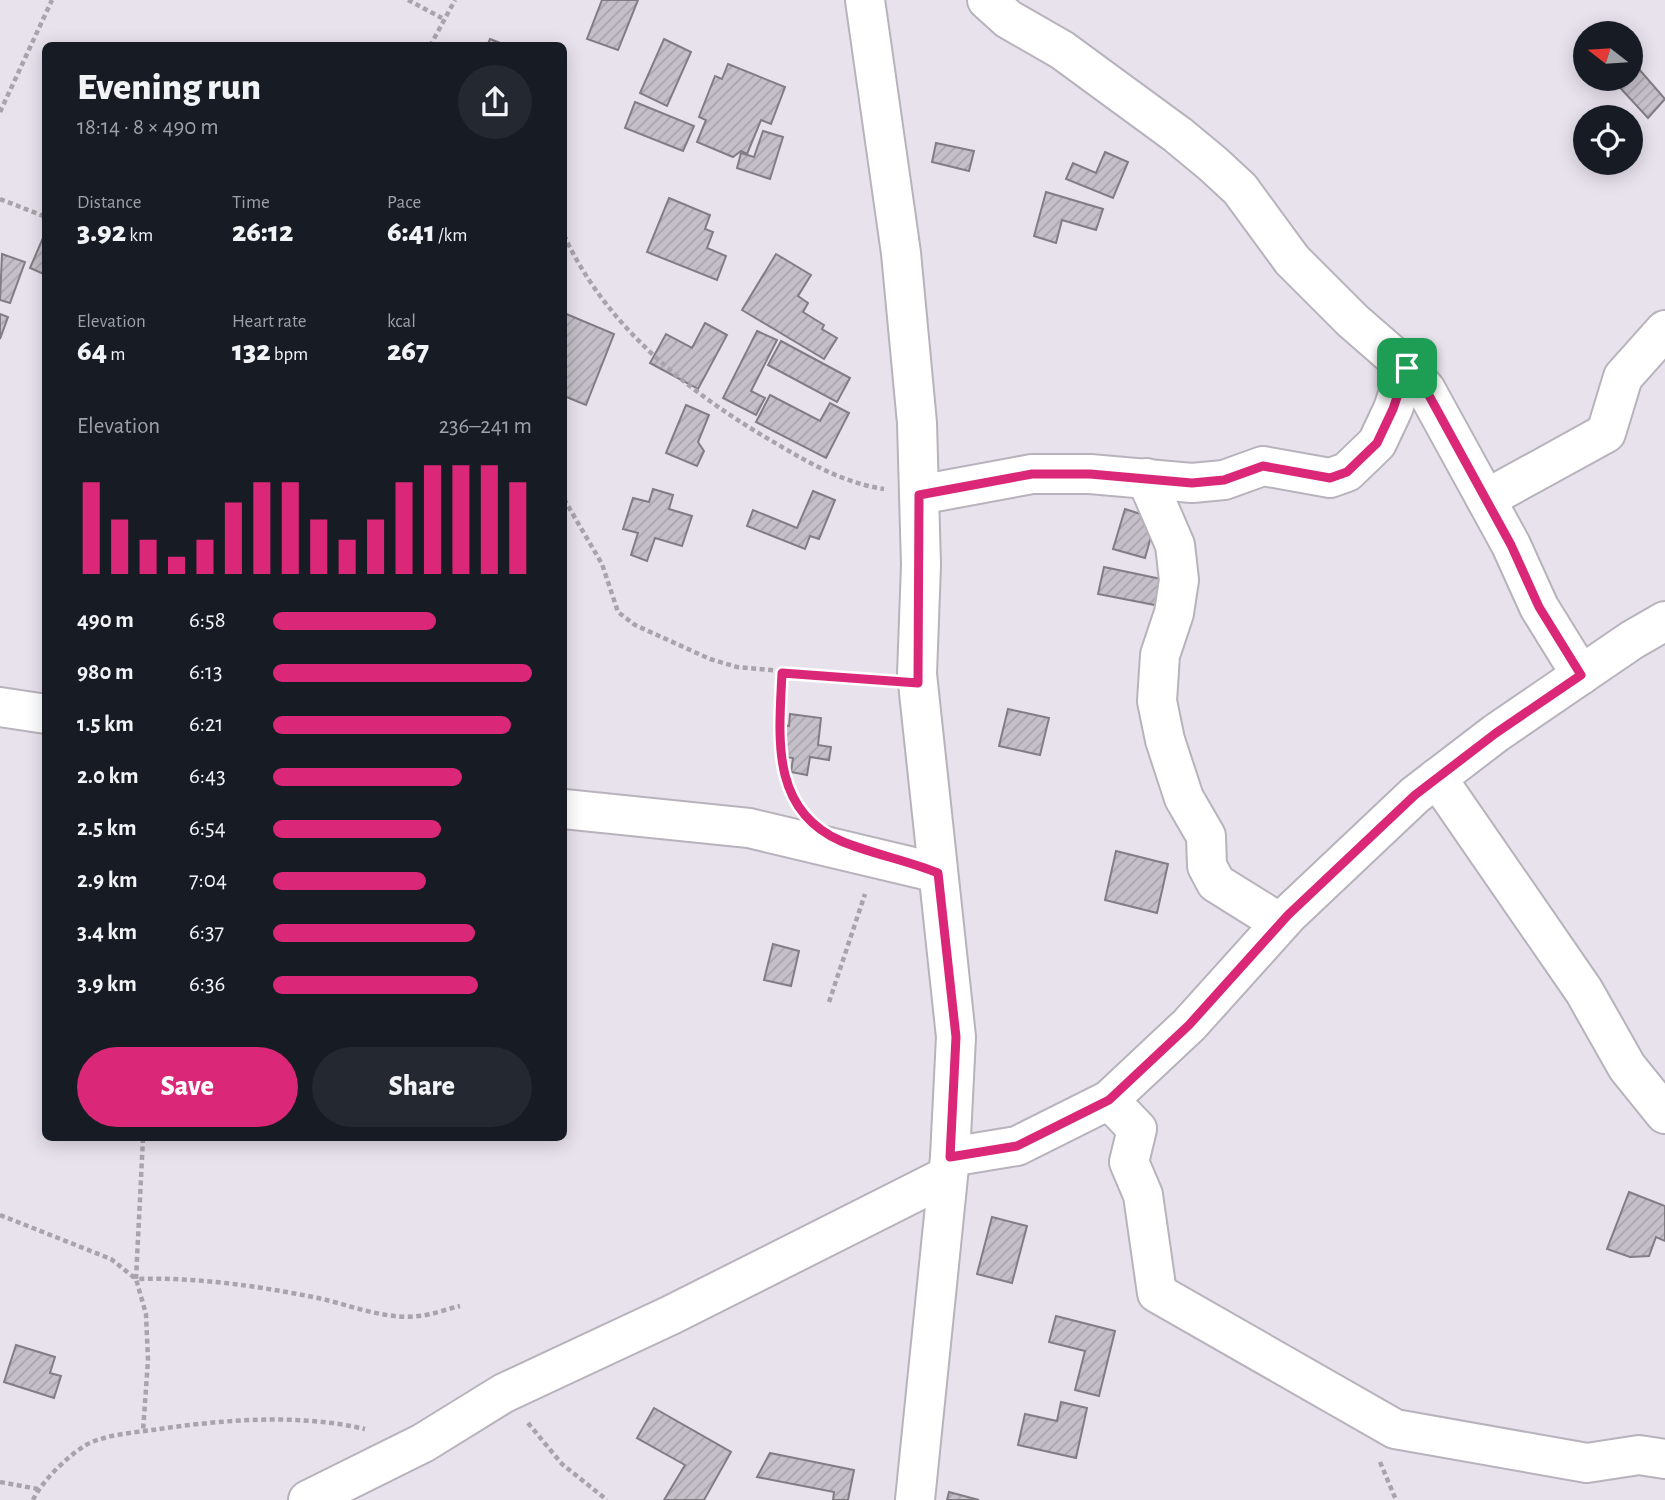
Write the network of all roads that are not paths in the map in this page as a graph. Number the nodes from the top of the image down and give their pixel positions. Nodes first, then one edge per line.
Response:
1 (865, 0) edge
2 (987, 0) edge
3 (1665, 330) edge
4 (1407, 368) junction
5 (1146, 478) junction
6 (919, 495) junction
7 (1486, 499) junction
8 (1665, 621) edge
9 (1581, 675) junction
10 (0, 707) edge
11 (42, 713) edge
12 (1437, 778) junction
13 (567, 808) edge
14 (938, 873) junction
15 (1280, 923) junction
16 (1109, 1100) junction
17 (1665, 1114) edge
18 (949, 1166) junction
19 (1665, 1459) edge
20 (307, 1500) edge
21 (915, 1500) edge

1 - 6 street
2 - 4 street
3 - 7 street
4 - 5 street
4 - 7 street
5 - 6 street
5 - 15 street
6 - 14 street
7 - 9 street
8 - 9 street
9 - 12 street
10 - 11 street
12 - 15 street
12 - 17 street
13 - 14 street
14 - 18 street
15 - 16 street
16 - 18 street
16 - 19 street
18 - 20 street
18 - 21 street

